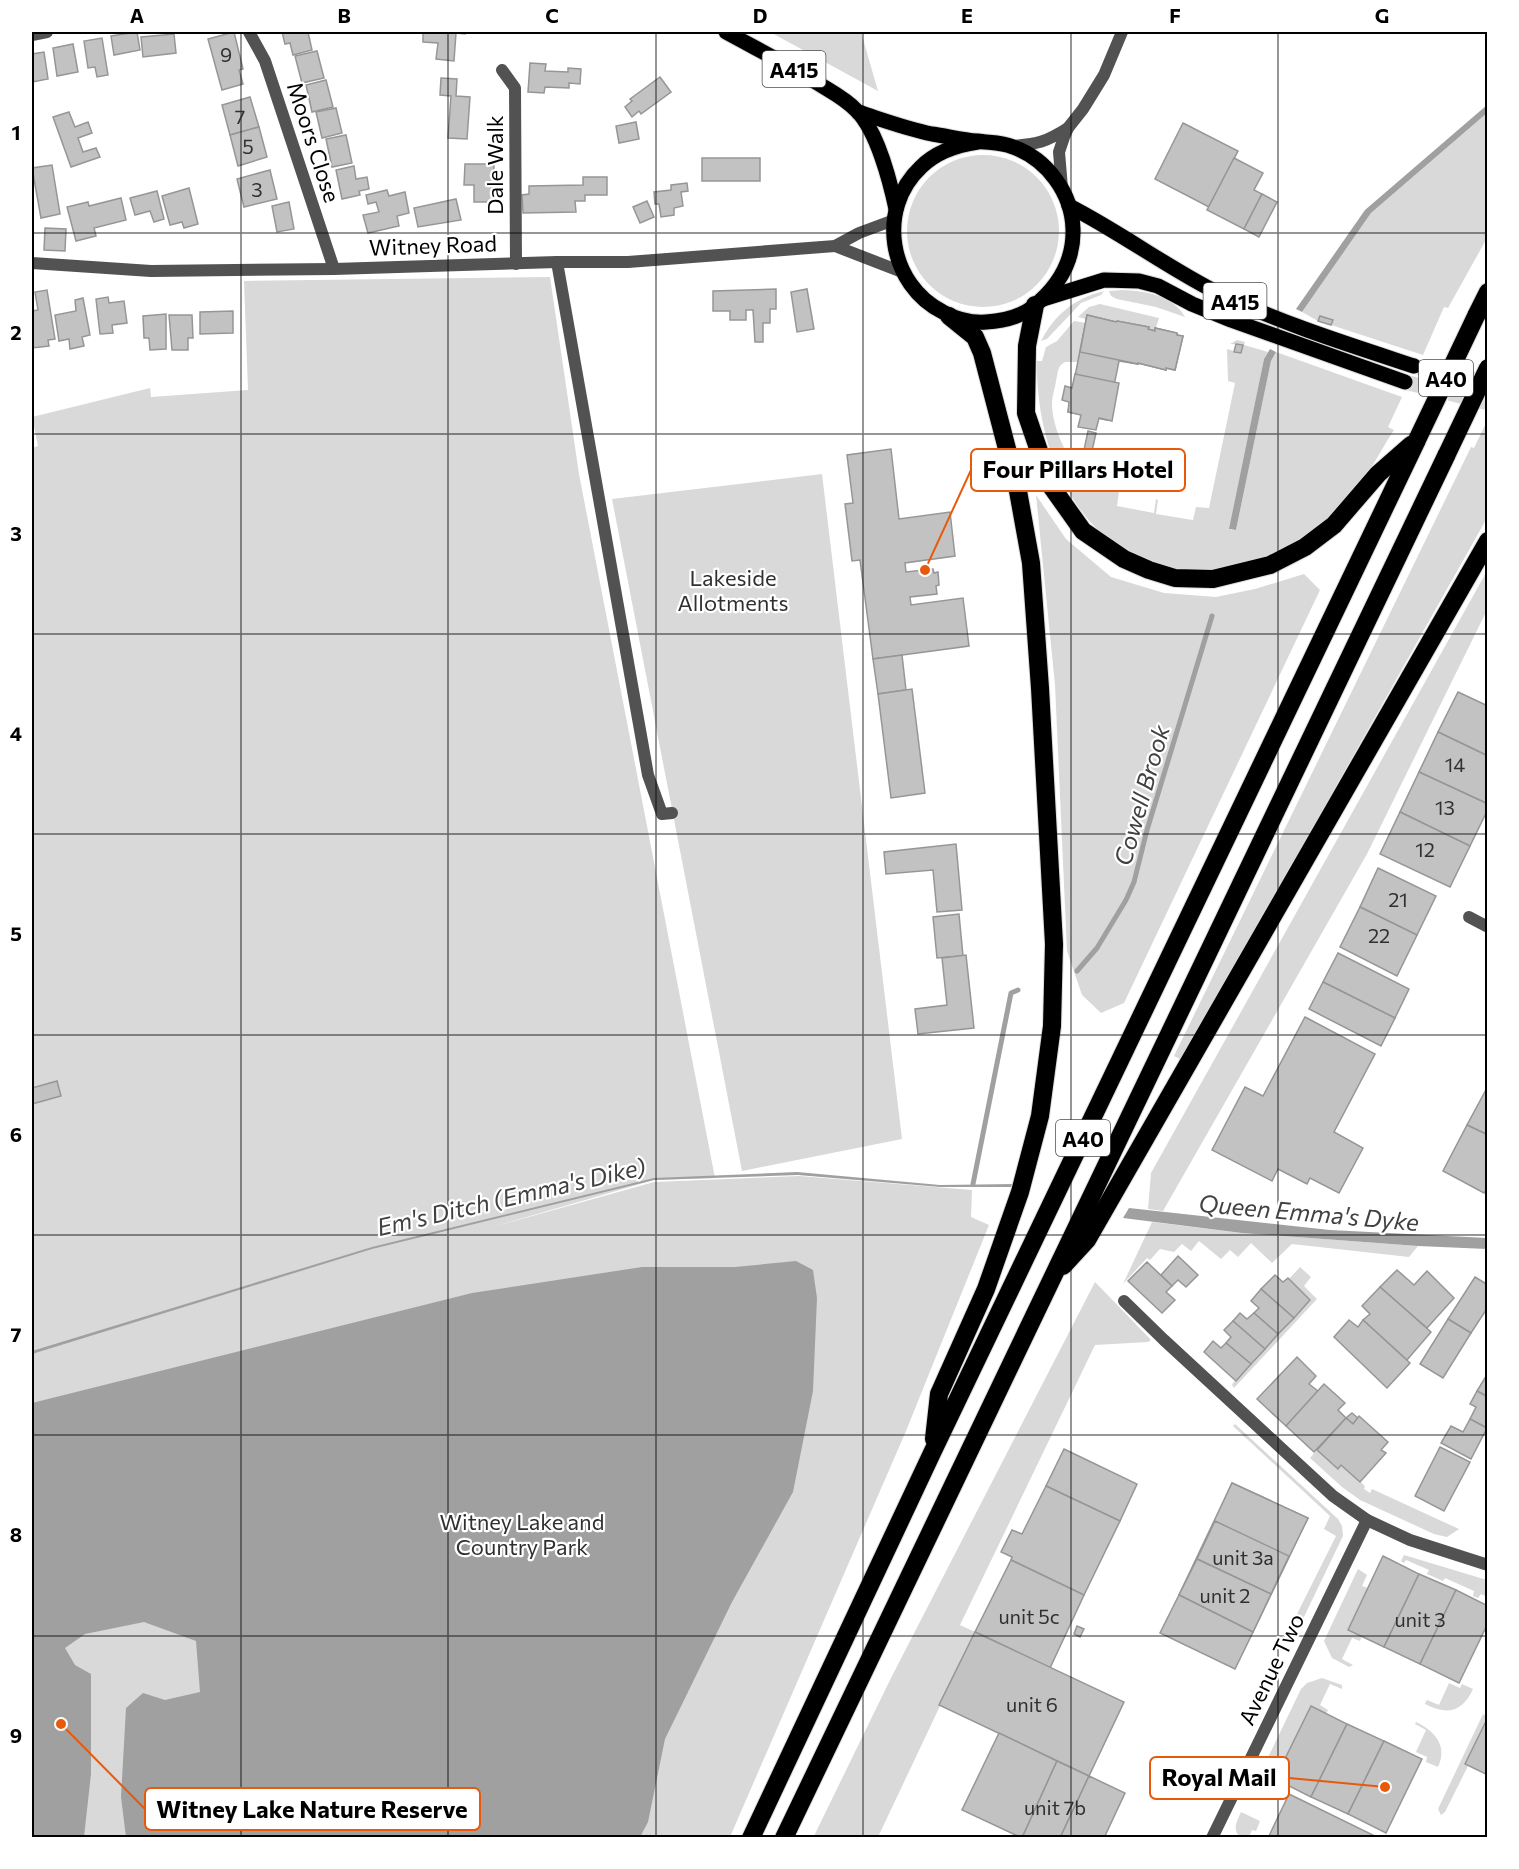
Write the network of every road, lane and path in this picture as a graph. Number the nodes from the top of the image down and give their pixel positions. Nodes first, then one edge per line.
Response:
1 (47, 32) edge
2 (249, 32) edge
3 (726, 32) edge
4 (1122, 32) edge
5 (32, 35) edge
6 (502, 70) dead end
7 (858, 112) junction
8 (1068, 128) junction
9 (978, 142) junction
10 (1012, 146) junction
11 (1063, 189) junction
12 (1070, 206) junction
13 (895, 214) junction
14 (835, 246) junction
15 (557, 262) junction
16 (32, 263) edge
17 (516, 264) junction
18 (334, 269) junction
19 (902, 272) junction
20 (1488, 292) edge
21 (1039, 302) junction
22 (949, 316) junction
23 (1414, 366) tunnel mouth
24 (1488, 368) edge
25 (1405, 382) tunnel mouth
26 (1416, 440) junction
27 (1488, 541) edge
28 (672, 813) dead end
29 (1469, 917) dead end
30 (1488, 927) edge
31 (1049, 1282) junction
32 (1124, 1300) dead end
33 (932, 1453) junction
34 (1368, 1520) junction
35 (1488, 1565) edge
36 (751, 1838) edge
37 (784, 1838) edge
38 (1212, 1838) edge

1 - 5 street
2 - 18 street, Moors Close
3 - 7 main road, A415
4 - 8 street
6 - 17 street, Dale Walk
7 - 9 main road, A415
7 - 13 main road, A415
8 - 10 street
8 - 11 street
9 - 10 main road
9 - 13 main road
10 - 11 main road
11 - 12 main road
12 - 21 main road
12 - 23 main road, A415
13 - 14 street, Witney Road
13 - 19 main road
14 - 15 street, Witney Road
14 - 19 street, Witney Road
15 - 17 street, Witney Road
15 - 28 street
16 - 18 street, Witney Road
17 - 18 street, Witney Road
19 - 22 main road
20 - 26 highway, A40, bridge
21 - 22 main road
21 - 25 main road, A415
21 - 26 highway
22 - 33 highway
24 - 31 highway, A40, bridge
26 - 33 highway, A40
27 - 31 highway
29 - 30 street
31 - 37 highway, A40
32 - 34 street
33 - 36 highway, A40
34 - 35 street
34 - 38 street, Avenue Two

